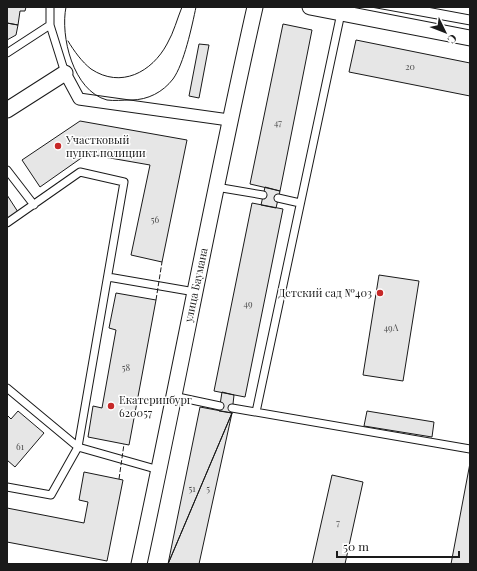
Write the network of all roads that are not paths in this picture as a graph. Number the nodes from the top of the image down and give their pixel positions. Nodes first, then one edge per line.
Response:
1 (50, 7) edge
2 (255, 7) edge
3 (310, 7) edge
4 (341, 13) junction
5 (50, 26) junction
6 (470, 38) edge
7 (7, 53) edge
8 (65, 73) junction
9 (7, 110) edge
10 (229, 120) junction
11 (7, 170) edge
12 (216, 187) junction
13 (263, 195) dead end
14 (278, 198) dead end
15 (300, 203) junction
16 (34, 205) junction
17 (7, 224) edge
18 (108, 277) junction
19 (195, 292) junction
20 (7, 388) edge
21 (173, 396) junction
22 (220, 406) dead end
23 (232, 408) dead end
24 (256, 412) junction
25 (78, 447) junction
26 (470, 449) edge
27 (159, 470) junction
28 (7, 487) edge
29 (139, 564) edge

1 - 5 lane
2 - 10 street, улица Баумана
3 - 4 street
4 - 6 street
4 - 15 lane
5 - 7 lane
5 - 8 lane
8 - 9 street
8 - 10 street
10 - 12 street, улица Баумана
11 - 16 lane
12 - 13 lane
12 - 19 street, улица Баумана
14 - 15 lane
15 - 24 lane
16 - 17 lane
16 - 18 lane
18 - 19 lane
18 - 25 lane
19 - 21 street, улица Баумана
20 - 25 lane
21 - 22 lane
21 - 27 street, улица Баумана
23 - 24 lane
24 - 26 lane
25 - 27 lane
25 - 28 lane
27 - 29 street, улица Баумана

